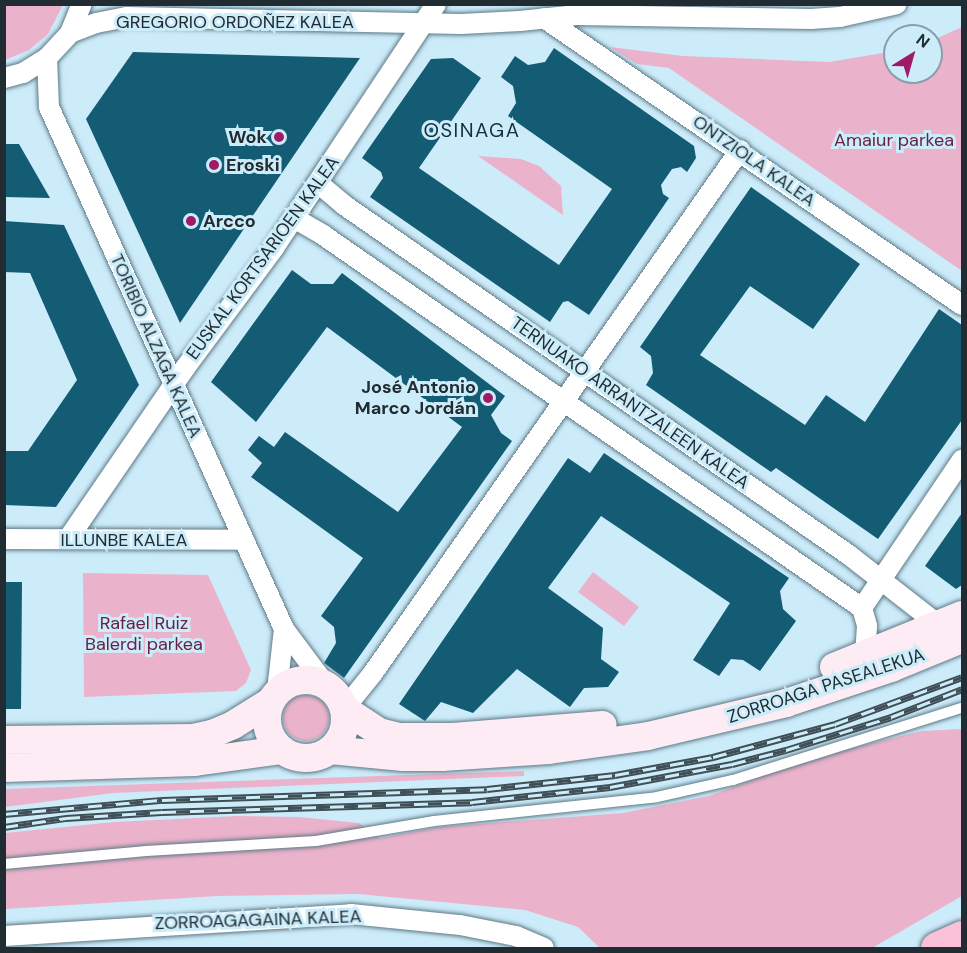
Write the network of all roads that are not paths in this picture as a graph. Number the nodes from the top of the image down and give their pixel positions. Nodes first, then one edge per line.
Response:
1 (82, 4) edge
2 (897, 4) edge
3 (433, 16) edge
4 (544, 18) junction
5 (372, 23) junction
6 (70, 33) junction
7 (47, 58) junction
8 (396, 66) junction
9 (4, 78) edge
10 (740, 150) junction
11 (318, 183) junction
12 (294, 218) junction
13 (963, 305) edge
14 (584, 371) junction
15 (173, 386) junction
16 (563, 401) junction
17 (963, 460) edge
18 (4, 539) edge
19 (68, 539) junction
20 (244, 540) junction
21 (881, 581) junction
22 (862, 608) junction
23 (955, 627) edge
24 (284, 629) junction
25 (865, 656) junction
26 (326, 684) junction
27 (274, 697) junction
28 (344, 708) junction
29 (963, 708) edge
30 (4, 740) edge
31 (282, 750) junction
32 (330, 750) junction
33 (4, 768) edge
34 (4, 864) edge
35 (4, 936) edge
36 (963, 937) edge
37 (544, 948) edge
38 (937, 948) edge

1 - 6 street
2 - 4 street, GREGORIO ORDOÑEZ KALEA
3 - 4 street, GREGORIO ORDOÑEZ KALEA
3 - 5 street, GREGORIO ORDOÑEZ KALEA
3 - 8 street, EUSKAL KORTSARIOEN KALEA
4 - 10 street, ONTZIOLA KALEA
5 - 6 street, GREGORIO ORDOÑEZ KALEA
5 - 8 street
6 - 7 street
7 - 9 street
7 - 15 street, TORIBIO ALZAGA KALEA
8 - 11 street, EUSKAL KORTSARIOEN KALEA
10 - 13 street, ONTZIOLA KALEA
10 - 14 street
11 - 12 street, EUSKAL KORTSARIOEN KALEA
11 - 14 street, TERNUAKO ARRANTZALEEN KALEA
12 - 15 street, EUSKAL KORTSARIOEN KALEA
12 - 16 street, TERNUAKO ARRANTZALEEN KALEA
14 - 16 street
14 - 21 street, TERNUAKO ARRANTZALEEN KALEA
15 - 19 street, EUSKAL KORTSARIOEN KALEA
15 - 20 street, TORIBIO ALZAGA KALEA
16 - 22 street, TERNUAKO ARRANTZALEEN KALEA
16 - 28 street
17 - 21 street
18 - 19 street, ILLUNBE KALEA
19 - 20 street, ILLUNBE KALEA
20 - 24 street, TORIBIO ALZAGA KALEA
21 - 22 street
21 - 23 street, TERNUAKO ARRANTZALEEN KALEA
22 - 25 street
23 - 25 main road, ZORROAGA PASEALEKUA
23 - 32 main road, ZORROAGA PASEALEKUA
24 - 26 street, TORIBIO ALZAGA KALEA
24 - 27 street
25 - 28 main road, ZORROAGA PASEALEKUA
26 - 27 main road
26 - 28 main road
27 - 30 main road
27 - 31 main road
28 - 32 main road
29 - 34 lane
31 - 32 main road
31 - 33 main road
35 - 37 street, ZORROAGAGAINA KALEA
36 - 38 highway

